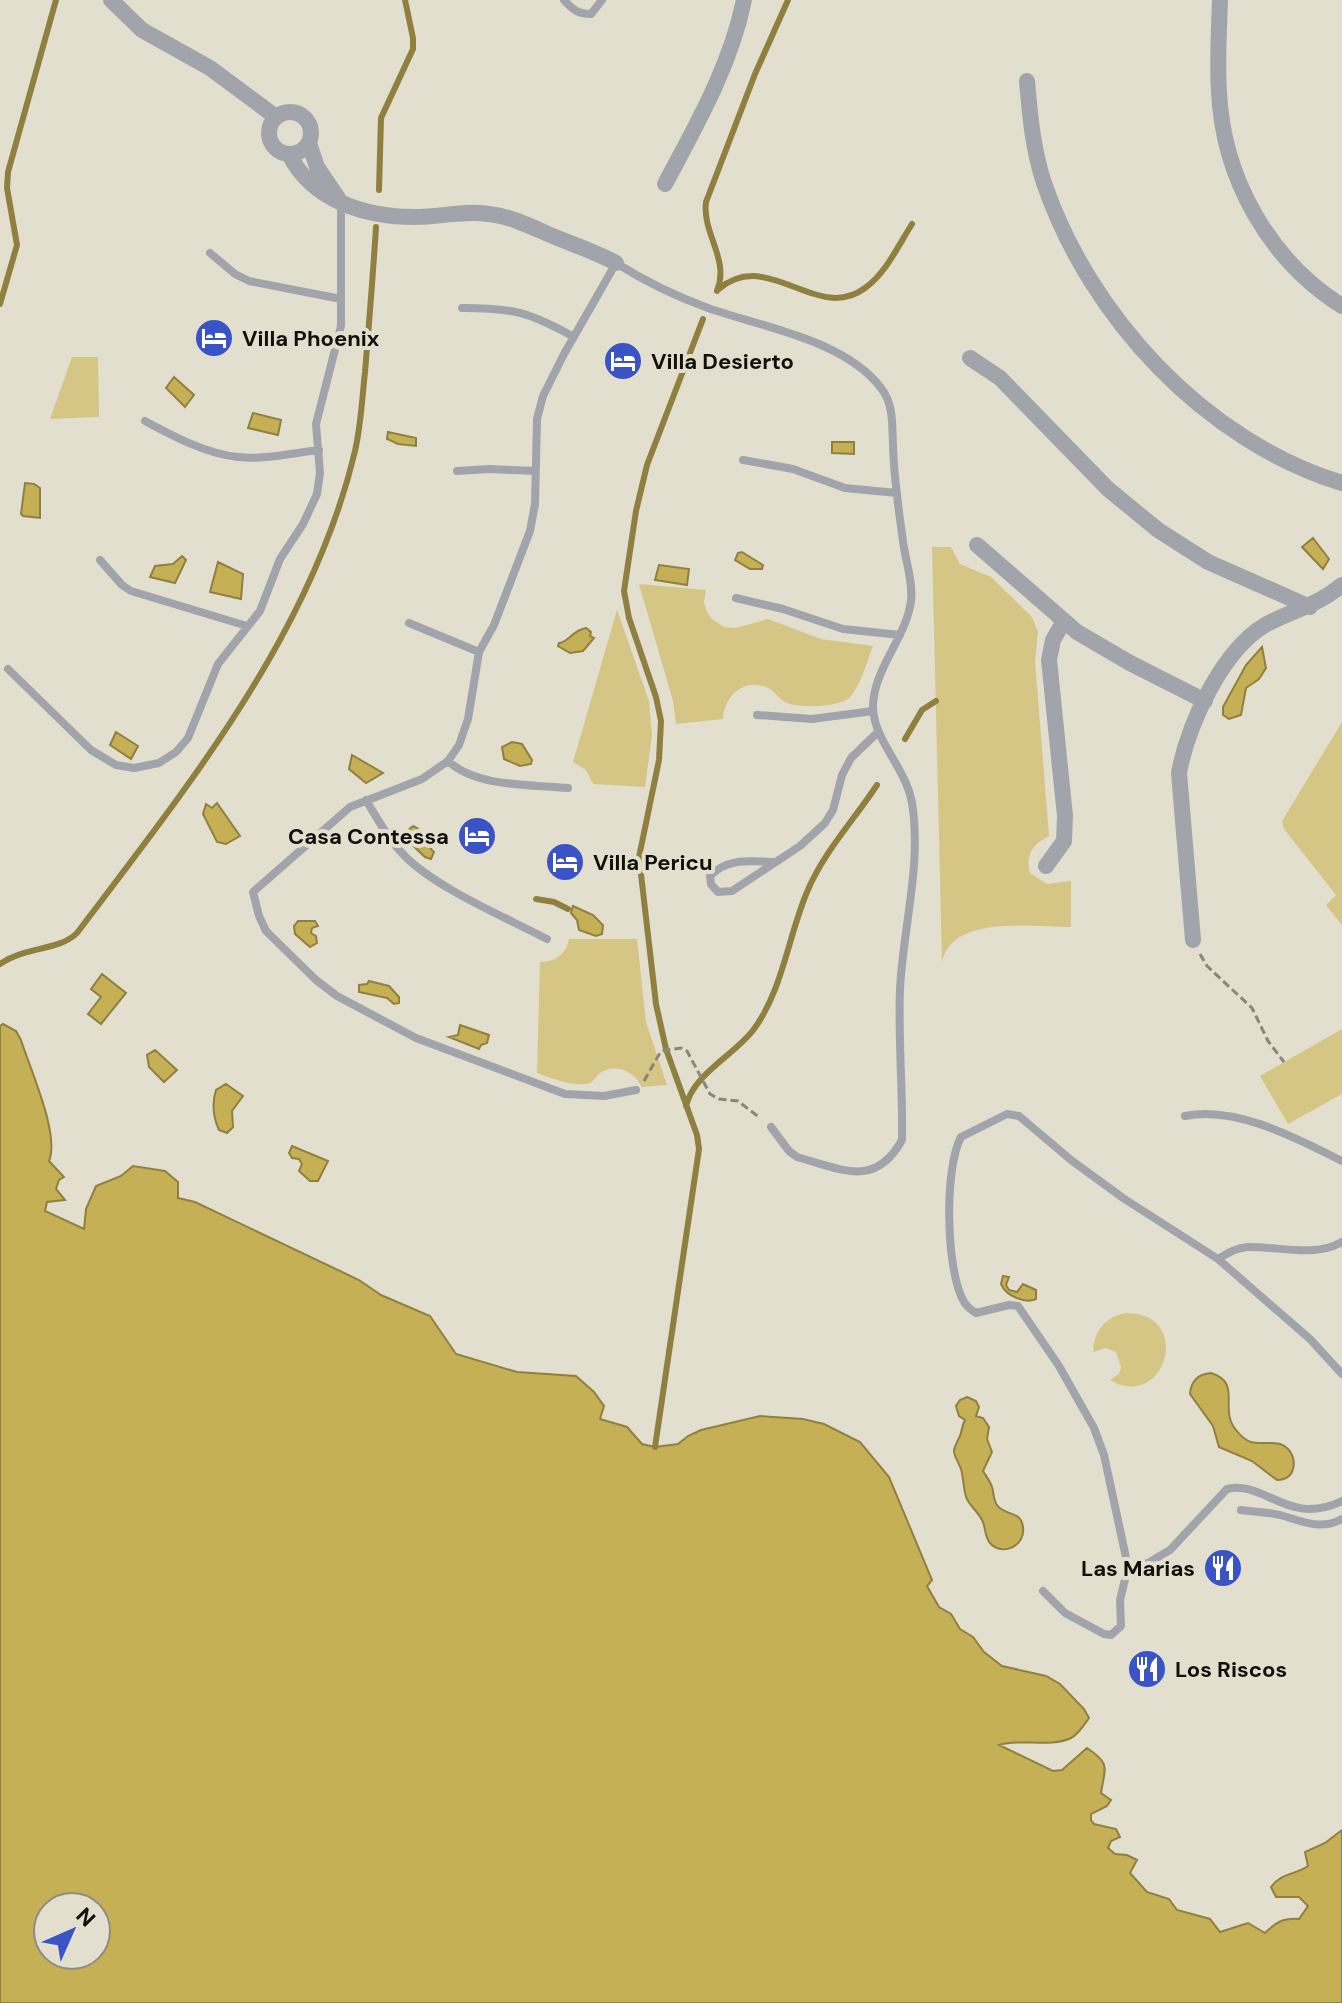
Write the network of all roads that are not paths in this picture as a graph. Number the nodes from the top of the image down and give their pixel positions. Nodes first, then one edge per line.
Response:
1 (111, 0) edge
2 (564, 0) edge
3 (602, 0) edge
4 (744, 0) edge
5 (1220, 0) edge
6 (1027, 81) dead end
7 (276, 117) junction
8 (309, 143) junction
9 (289, 154) junction
10 (665, 184) dead end
11 (341, 203) junction
12 (210, 253) dead end
13 (616, 263) junction
14 (341, 299) junction
15 (1342, 306) edge
16 (462, 308) dead end
17 (574, 337) junction
18 (970, 358) dead end
19 (145, 421) dead end
20 (319, 450) junction
21 (743, 460) dead end
22 (457, 471) dead end
23 (535, 471) junction
24 (1342, 483) edge
25 (897, 493) junction
26 (977, 545) dead end
27 (100, 560) dead end
28 (1342, 585) edge
29 (736, 598) dead end
30 (1310, 607) junction
31 (1064, 621) junction
32 (409, 623) dead end
33 (247, 626) junction
34 (900, 635) junction
35 (479, 652) junction
36 (8, 669) dead end
37 (1205, 701) junction
38 (873, 711) junction
39 (757, 715) dead end
40 (878, 732) junction
41 (448, 761) junction
42 (568, 788) dead end
43 (366, 800) junction
44 (773, 862) junction
45 (1046, 866) dead end
46 (547, 939) dead end
47 (1193, 940) road end
48 (636, 1090) road end
49 (1185, 1116) dead end
50 (771, 1127) road end
51 (1342, 1161) edge
52 (1342, 1242) edge
53 (1218, 1259) junction
54 (1342, 1374) edge
55 (1342, 1501) edge
56 (1241, 1510) dead end
57 (1342, 1519) edge
58 (1128, 1567) junction
59 (1043, 1591) dead end

1 - 7 street
2 - 3 lane
4 - 10 street
5 - 15 street
6 - 24 street
7 - 8 street
7 - 9 street
8 - 9 street
8 - 11 street
9 - 11 street
11 - 13 street
11 - 14 lane
12 - 14 lane
13 - 17 lane
13 - 25 lane
14 - 20 lane
16 - 17 lane
17 - 23 lane
18 - 30 street
19 - 20 lane
20 - 33 lane
21 - 25 lane
22 - 23 lane
23 - 35 lane
25 - 34 lane
26 - 31 street
27 - 33 lane
28 - 30 street
29 - 34 lane
30 - 37 street
31 - 37 street
31 - 45 street
32 - 35 lane
33 - 36 lane
34 - 38 lane
35 - 41 lane
37 - 47 street
38 - 39 lane
38 - 40 lane
40 - 44 lane
40 - 50 lane
41 - 42 lane
41 - 43 lane
43 - 46 lane
43 - 48 lane
44 - 44 lane
49 - 51 lane
52 - 53 lane
53 - 54 lane
53 - 58 lane
55 - 58 lane
56 - 57 lane
58 - 59 lane

